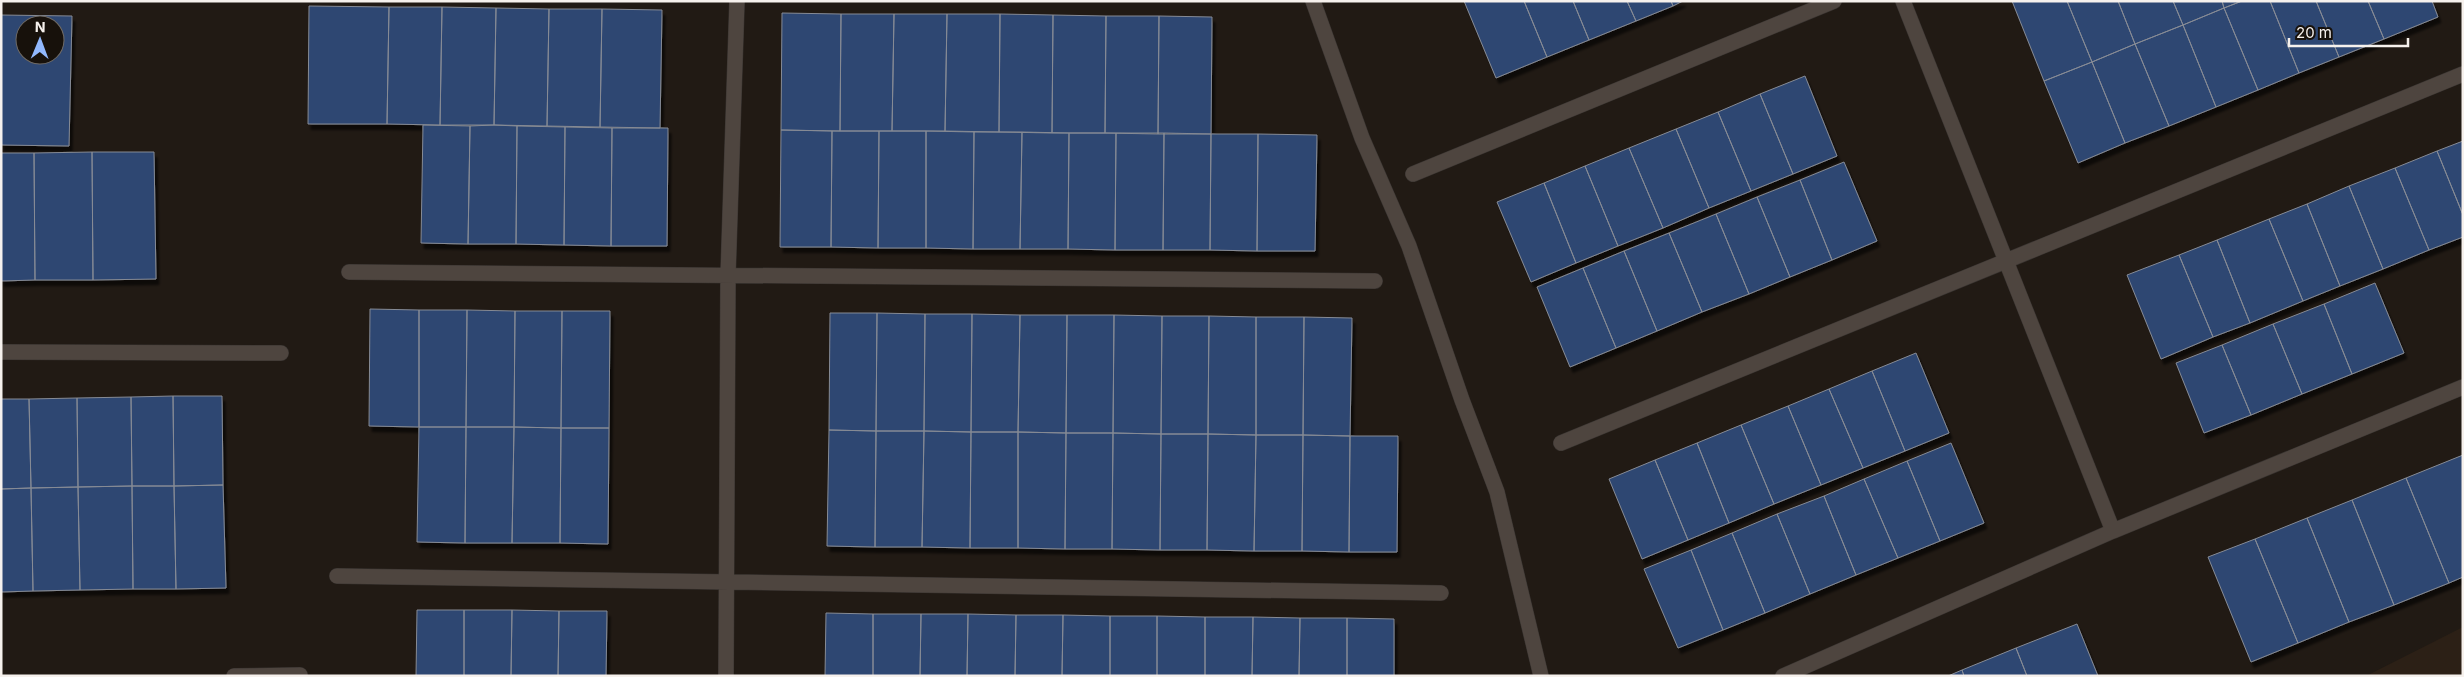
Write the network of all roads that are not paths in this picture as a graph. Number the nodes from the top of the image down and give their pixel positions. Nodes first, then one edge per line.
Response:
1 (737, 1) edge
2 (1313, 1) edge
3 (1834, 1) edge
4 (1903, 1) edge
5 (2463, 74) edge
6 (1413, 174) dead end
7 (2005, 262) junction
8 (349, 272) dead end
9 (728, 276) junction
10 (1374, 281) dead end
11 (1, 352) edge
12 (281, 353) dead end
13 (2463, 387) edge
14 (1561, 443) dead end
15 (2113, 531) junction
16 (337, 576) dead end
17 (726, 582) junction
18 (1441, 593) dead end
19 (300, 675) edge
20 (234, 676) edge
21 (726, 676) edge
22 (1541, 676) edge
23 (1783, 676) edge

1 - 9 street
2 - 22 street
3 - 6 street
4 - 7 street
5 - 7 street
7 - 14 street
7 - 15 street
8 - 9 street
9 - 10 street
9 - 17 street
11 - 12 street
13 - 15 street
15 - 23 street
16 - 17 street
17 - 18 street
17 - 21 street
19 - 20 street

